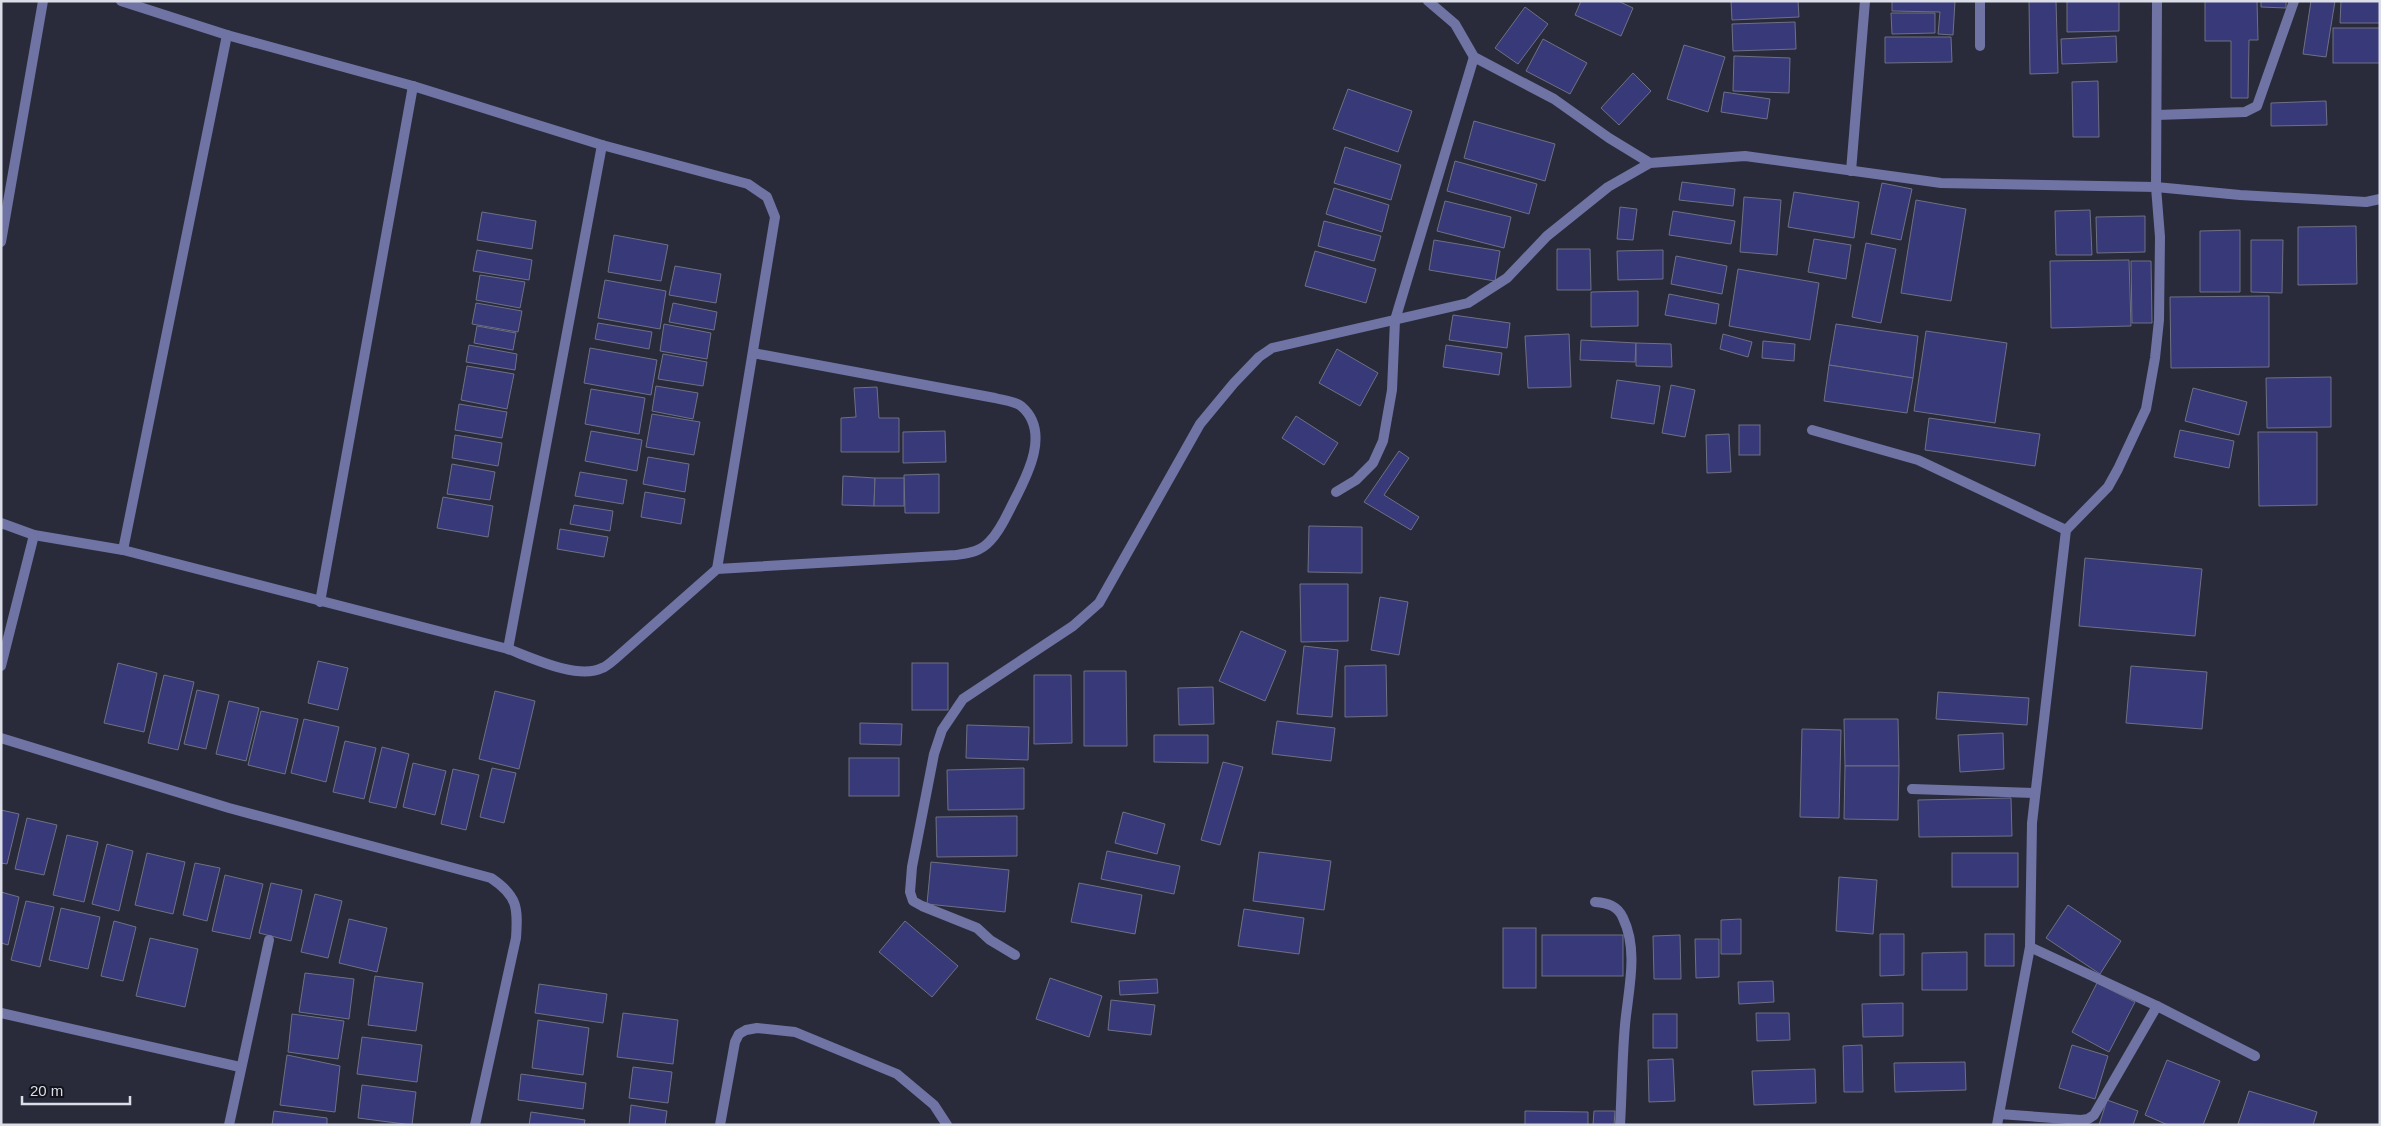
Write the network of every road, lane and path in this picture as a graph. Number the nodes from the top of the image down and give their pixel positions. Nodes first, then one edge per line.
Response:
1 (43, 1) edge
2 (122, 1) edge
3 (1428, 1) edge
4 (1865, 1) edge
5 (1980, 1) edge
6 (2157, 1) edge
7 (2294, 1) edge
8 (226, 35) junction
9 (1980, 46) dead end
10 (1474, 57) junction
11 (413, 86) junction
12 (2157, 114) junction
13 (602, 145) junction
14 (1650, 163) junction
15 (1851, 171) junction
16 (2156, 187) junction
17 (2380, 199) edge
18 (1, 242) edge
19 (1395, 320) junction
20 (754, 352) junction
21 (1812, 430) dead end
22 (1336, 492) dead end
23 (1, 523) edge
24 (2066, 530) junction
25 (34, 535) junction
26 (123, 550) junction
27 (717, 569) junction
28 (320, 602) junction
29 (508, 650) junction
30 (1, 666) edge
31 (1, 738) edge
32 (1912, 788) dead end
33 (2035, 793) junction
34 (1595, 902) dead end
35 (268, 940) dead end
36 (2030, 947) junction
37 (1016, 955) dead end
38 (2157, 1006) junction
39 (1, 1013) edge
40 (2255, 1056) dead end
41 (240, 1067) junction
42 (1999, 1114) junction
43 (229, 1125) edge
44 (475, 1125) edge
45 (720, 1125) edge
46 (947, 1125) edge
47 (1620, 1125) edge
48 (1997, 1125) edge

1 - 18 street
2 - 8 street
3 - 10 street
4 - 15 street
5 - 9 street
6 - 12 street
7 - 12 street
8 - 11 street
8 - 26 street
10 - 14 street
10 - 19 street
11 - 13 street
11 - 28 street
12 - 16 street
13 - 20 street
13 - 29 street
14 - 15 street
14 - 19 street
15 - 16 street
16 - 17 street
16 - 24 street
19 - 22 street
19 - 37 street
20 - 27 street
20 - 27 street
21 - 24 street
23 - 25 street
24 - 33 street
25 - 26 street
25 - 30 street
26 - 28 street
27 - 29 street
28 - 29 street
31 - 44 street
32 - 33 street
33 - 36 street
34 - 47 street
35 - 41 street
36 - 38 street
36 - 42 street
38 - 40 street
38 - 42 street
39 - 41 street
41 - 43 street
42 - 48 street
45 - 46 street

